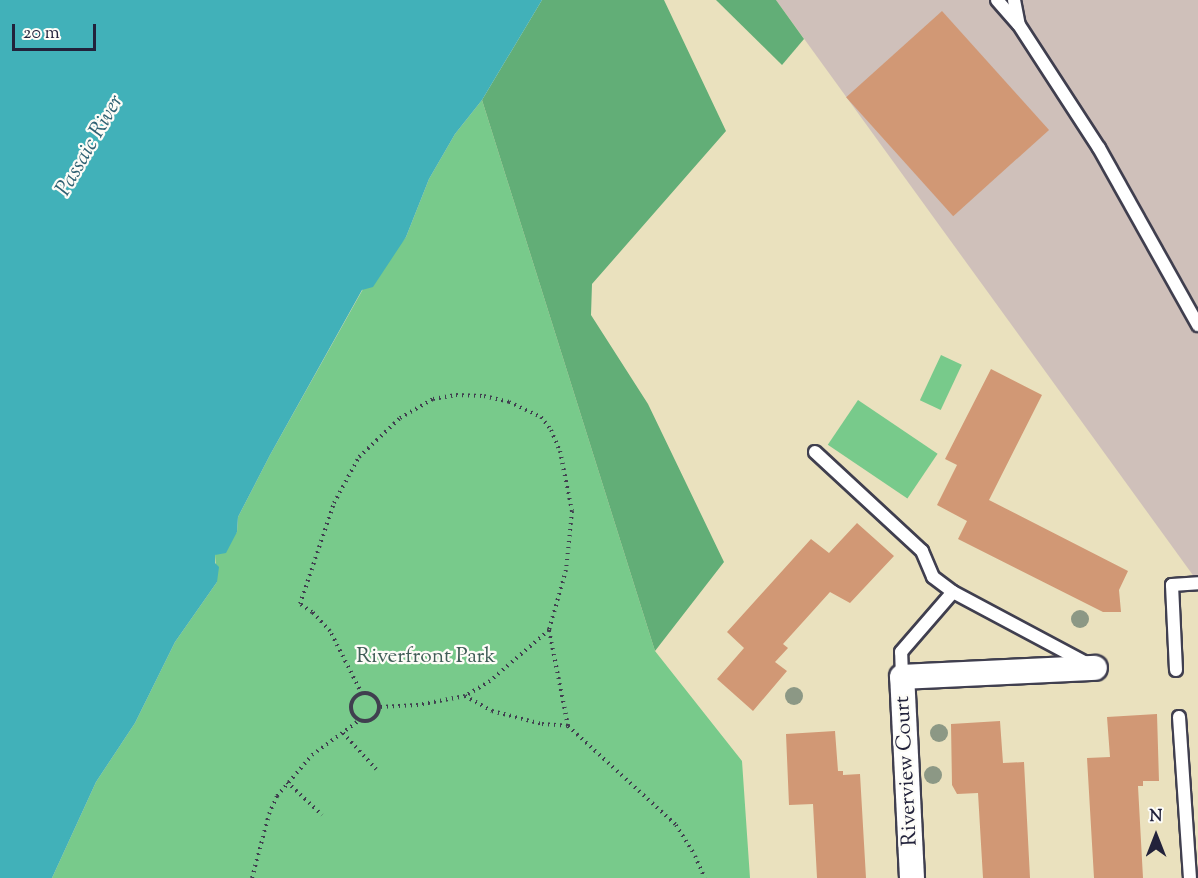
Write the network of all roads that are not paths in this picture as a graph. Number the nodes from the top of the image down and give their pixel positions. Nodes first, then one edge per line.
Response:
1 (997, 0) edge
2 (1014, 0) edge
3 (1019, 25) junction
4 (1198, 325) edge
5 (815, 452) dead end
6 (1198, 583) edge
7 (953, 592) junction
8 (1095, 668) joint
9 (1176, 670) dead end
10 (902, 677) junction
11 (1179, 717) dead end
12 (912, 878) edge
13 (1190, 878) edge

1 - 3 lane
2 - 3 lane
3 - 4 lane
5 - 7 lane
6 - 9 lane
7 - 8 lane
7 - 10 lane
8 - 10 street, Riverview Court
10 - 12 street, Riverview Court
11 - 13 lane

